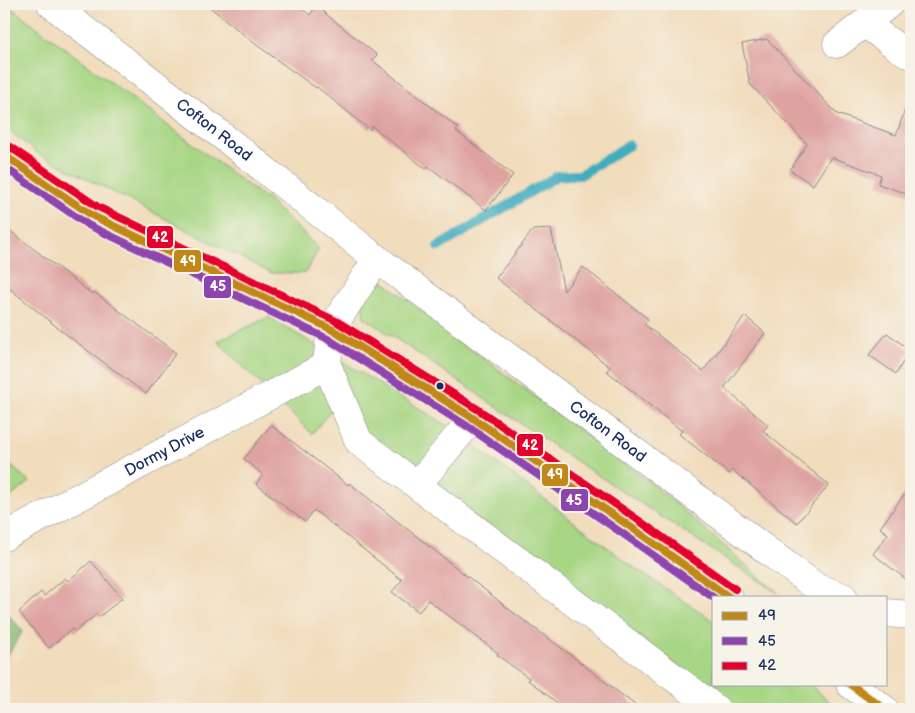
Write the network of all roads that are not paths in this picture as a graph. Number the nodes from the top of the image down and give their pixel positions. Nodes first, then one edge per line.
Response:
1 (51, 4) edge
2 (889, 4) edge
3 (864, 23) junction
4 (837, 44) dead end
5 (911, 55) edge
6 (4, 156) edge
7 (377, 259) junction
8 (331, 328) junction
9 (328, 366) junction
10 (473, 418) junction
11 (417, 485) junction
12 (4, 537) edge
13 (728, 596) edge
14 (841, 596) edge
15 (888, 613) edge
16 (911, 615) edge
17 (853, 686) edge
18 (716, 709) edge
19 (884, 709) edge

1 - 7 street, Cofton Road
2 - 3 street
3 - 4 street
3 - 5 street
6 - 8 street
7 - 8 street
7 - 14 street, Cofton Road
8 - 9 street
8 - 10 street
9 - 11 street
9 - 12 street, Dormy Drive
10 - 11 street
10 - 13 street
11 - 18 street
15 - 16 street
17 - 19 street

